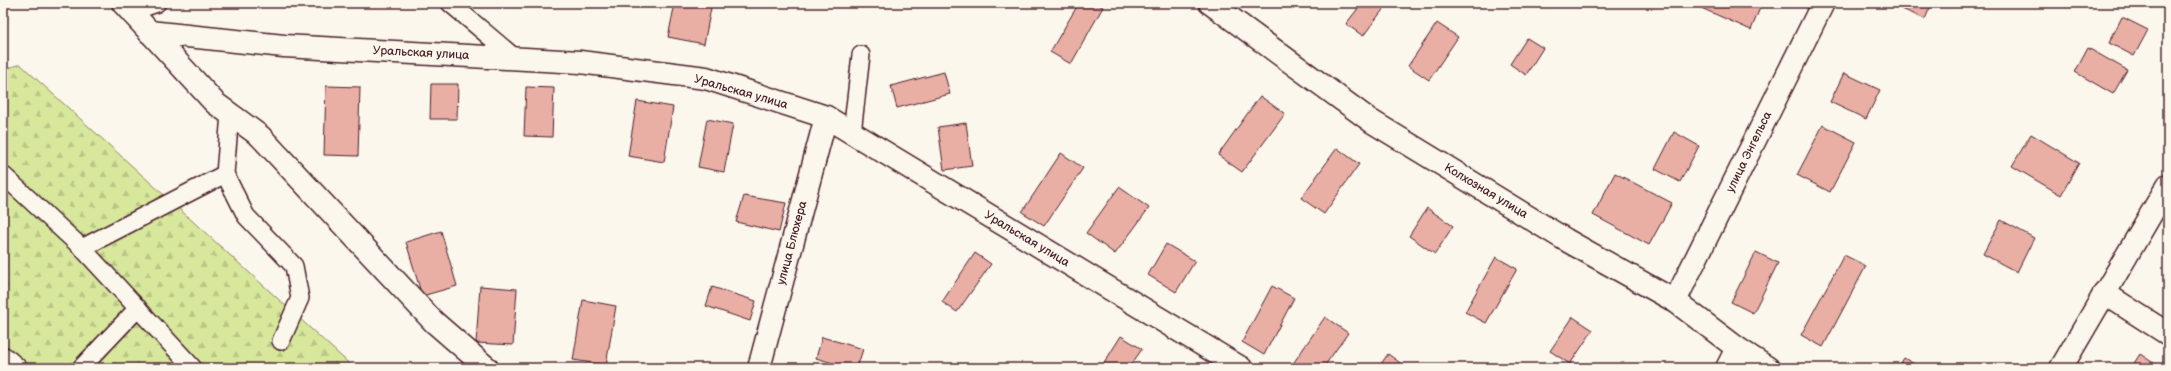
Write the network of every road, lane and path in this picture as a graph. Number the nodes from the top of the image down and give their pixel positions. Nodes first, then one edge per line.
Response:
1 (157, 3) edge
2 (450, 3) edge
3 (1210, 3) edge
4 (1823, 3) edge
5 (127, 8) edge
6 (149, 32) junction
7 (861, 55) dead end
8 (515, 58) junction
9 (230, 114) junction
10 (826, 117) junction
11 (852, 133) junction
12 (225, 174) junction
13 (3, 175) edge
14 (2168, 185) edge
15 (82, 248) junction
16 (2104, 293) junction
17 (1675, 301) junction
18 (138, 308) junction
19 (2168, 334) edge
20 (281, 341) dead end
21 (1737, 348) junction
22 (3, 358) edge
23 (15, 368) edge
24 (81, 368) edge
25 (193, 368) edge
26 (487, 368) edge
27 (759, 368) edge
28 (1241, 368) edge
29 (1727, 368) edge
30 (1768, 368) edge
31 (2061, 368) edge

1 - 5 lane
2 - 8 lane
3 - 17 street, Колхозная улица
4 - 17 street, улица Энгельса
5 - 6 street
6 - 8 street, Уральская улица
6 - 9 street
7 - 11 lane
8 - 10 street, Уральская улица
9 - 12 lane
9 - 26 street
10 - 11 street, Уральская улица
10 - 27 street, улица Блюхера
11 - 28 street, Уральская улица
12 - 15 lane
12 - 20 lane
13 - 15 lane
14 - 16 street
15 - 18 lane
16 - 19 street
16 - 31 street
17 - 21 street, Колхозная улица
18 - 24 lane
18 - 25 lane
21 - 29 street
21 - 30 street, Колхозная улица
22 - 23 street

